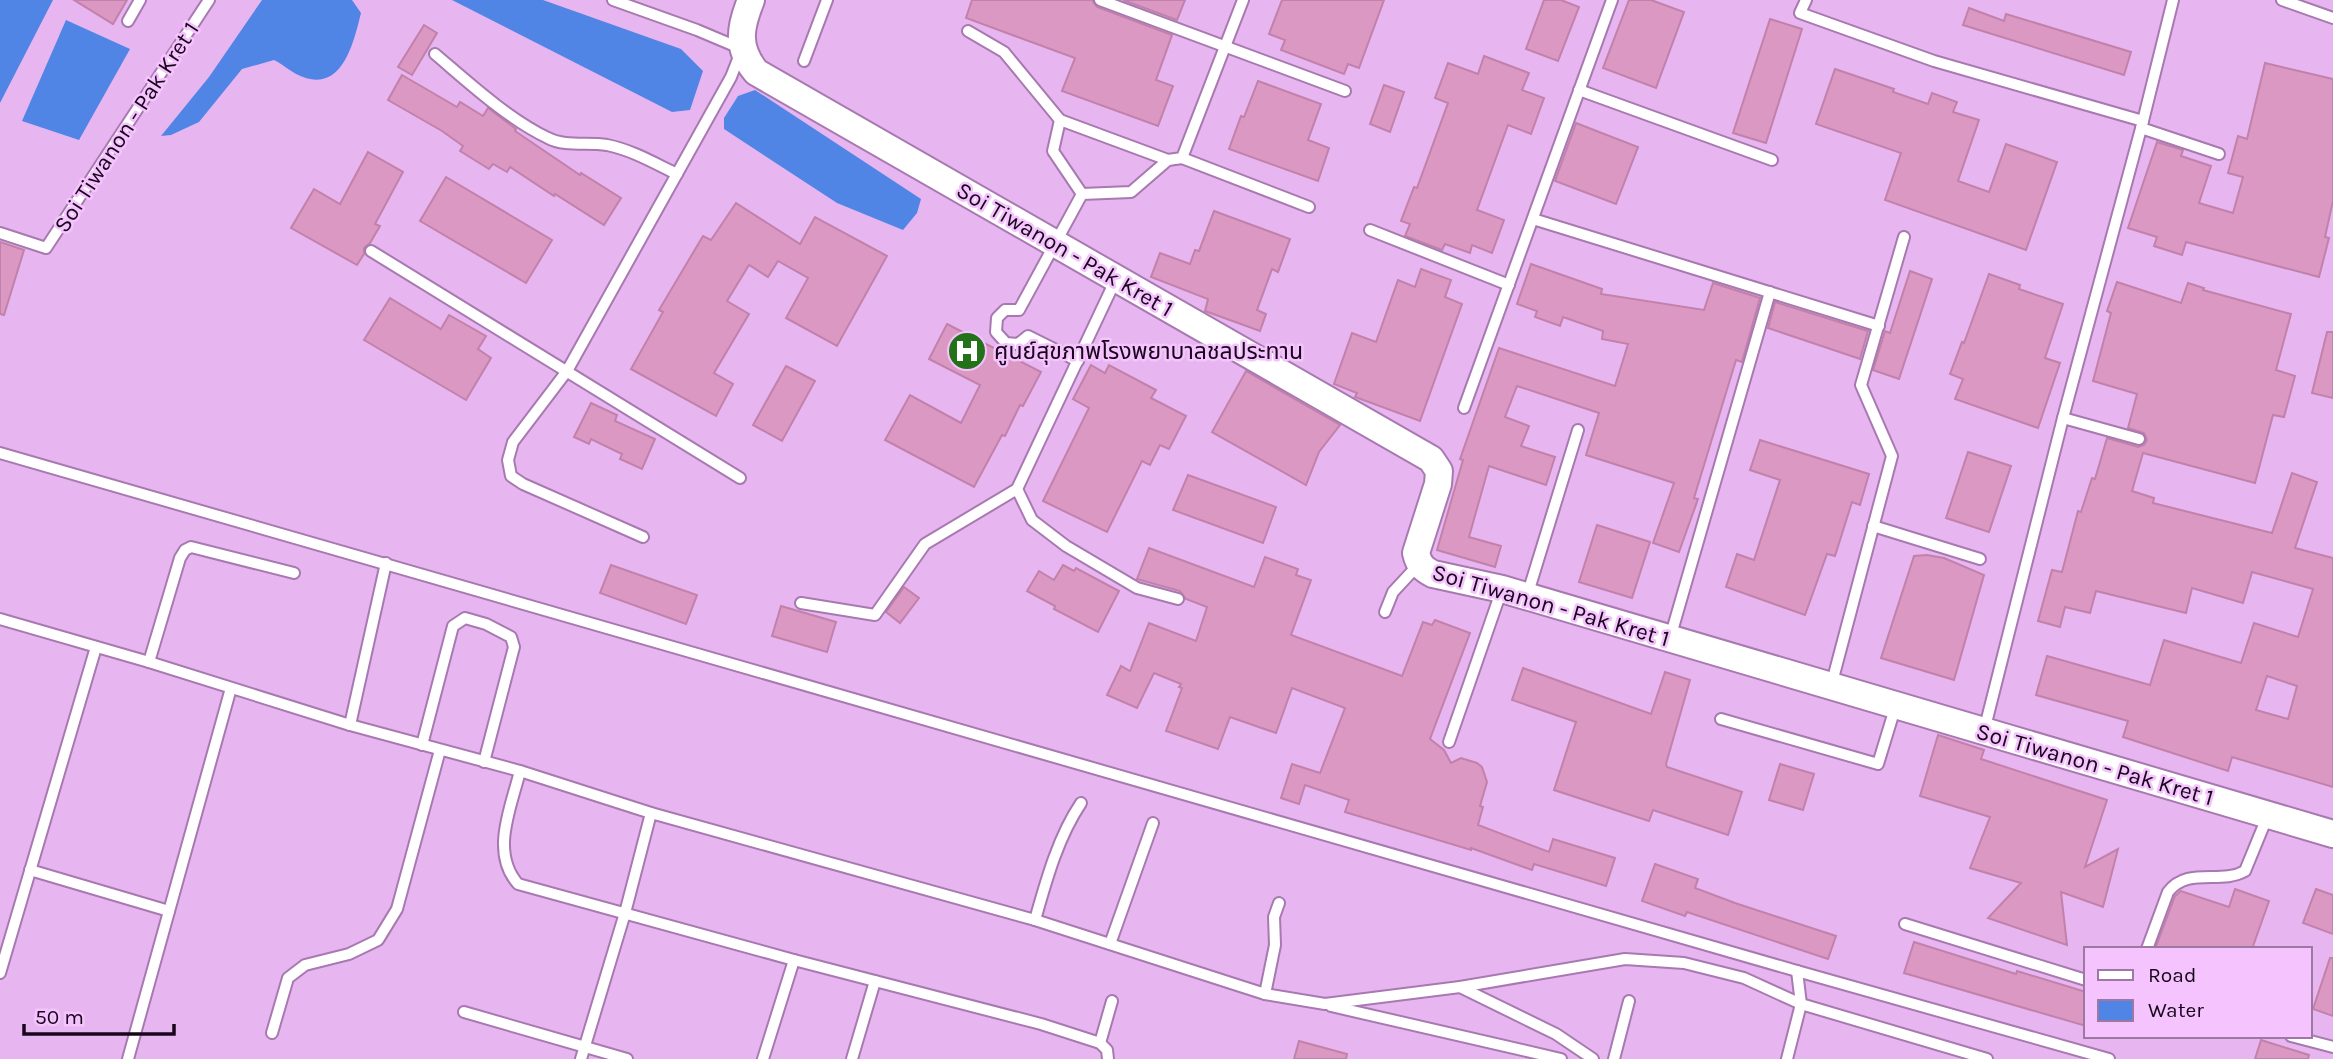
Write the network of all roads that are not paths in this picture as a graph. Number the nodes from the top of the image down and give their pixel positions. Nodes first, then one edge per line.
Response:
1 (140, 0) edge
2 (209, 0) edge
3 (613, 0) edge
4 (751, 0) edge
5 (827, 0) edge
6 (1100, 0) edge
7 (1243, 0) edge
8 (1612, 0) edge
9 (1806, 0) edge
10 (2173, 0) edge
11 (2282, 0) edge
12 (2333, 18) edge
13 (128, 21) dead end
14 (968, 31) dead end
15 (1225, 46) junction
16 (742, 49) junction
17 (435, 54) dead end
18 (804, 61) dead end
19 (1580, 90) junction
20 (1345, 91) dead end
21 (1060, 120) junction
22 (2142, 125) junction
23 (2219, 154) dead end
24 (1182, 158) junction
25 (1168, 160) junction
26 (1772, 160) dead end
27 (677, 174) junction
28 (1082, 194) junction
29 (1309, 207) dead end
30 (1533, 219) junction
31 (1370, 230) dead end
32 (0, 233) edge
33 (1904, 237) dead end
34 (1055, 243) junction
35 (371, 251) dead end
36 (1116, 279) junction
37 (1509, 285) junction
38 (1770, 292) junction
39 (1879, 326) junction
40 (1077, 361) junction
41 (567, 371) junction
42 (1464, 408) dead end
43 (2063, 418) junction
44 (1578, 430) dead end
45 (2139, 439) dead end
46 (0, 453) edge
47 (740, 478) dead end
48 (1017, 488) junction
49 (1873, 526) junction
50 (643, 537) dead end
51 (1980, 559) dead end
52 (386, 563) junction
53 (1419, 564) junction
54 (294, 573) dead end
55 (1502, 589) junction
56 (1527, 596) junction
57 (1178, 599) dead end
58 (801, 603) dead end
59 (1385, 612) dead end
60 (0, 620) edge
61 (1670, 638) junction
62 (96, 647) junction
63 (149, 662) junction
64 (1831, 686) junction
65 (231, 688) junction
66 (1896, 705) junction
67 (1721, 719) dead end
68 (350, 725) junction
69 (1984, 731) junction
70 (1449, 742) dead end
71 (422, 745) junction
72 (440, 750) junction
73 (484, 762) junction
74 (520, 771) junction
75 (1081, 803) dead end
76 (651, 813) junction
77 (2268, 815) junction
78 (1153, 823) dead end
79 (2333, 834) edge
80 (30, 870) junction
81 (1279, 903) dead end
82 (169, 911) junction
83 (625, 913) junction
84 (1035, 920) junction
85 (1905, 924) dead end
86 (1110, 944) junction
87 (2148, 947) edge
88 (794, 960) junction
89 (1797, 971) junction
90 (0, 973) edge
91 (2084, 979) edge
92 (875, 981) junction
93 (1460, 987) junction
94 (1265, 994) junction
95 (1112, 1001) dead end
96 (1629, 1001) dead end
97 (1325, 1004) junction
98 (1801, 1004) junction
99 (464, 1013) dead end
100 (272, 1033) dead end
101 (2299, 1038) edge
102 (1100, 1043) junction
103 (585, 1046) junction
104 (2333, 1047) edge
105 (128, 1059) edge
106 (581, 1059) edge
107 (627, 1059) edge
108 (763, 1059) edge
109 (852, 1059) edge
110 (1108, 1059) edge
111 (1561, 1059) edge
112 (1593, 1059) edge
113 (1614, 1059) edge
114 (1787, 1059) edge
115 (1987, 1059) edge
116 (2109, 1059) edge

1 - 13 lane
2 - 32 lane, Soi Tiwanon - Pak Kret 1
3 - 16 lane, Soi Tiwanon - Pak Kret 1
4 - 16 street
5 - 18 lane
6 - 15 lane
7 - 15 lane
8 - 19 lane
9 - 22 lane
10 - 22 lane
11 - 12 lane
14 - 21 lane
15 - 20 lane
15 - 24 lane
16 - 27 lane
16 - 34 street, Soi Tiwanon - Pak Kret 1
17 - 27 lane
19 - 26 lane
19 - 30 lane
21 - 25 lane
21 - 28 lane
22 - 23 lane
22 - 43 lane
24 - 25 lane
24 - 29 lane
25 - 28 lane
27 - 41 lane
28 - 34 lane
30 - 37 lane
30 - 38 lane
31 - 37 lane
33 - 39 lane
34 - 36 street, Soi Tiwanon - Pak Kret 1
34 - 40 lane
35 - 41 lane
36 - 40 lane
36 - 53 street, Soi Tiwanon - Pak Kret 1
37 - 42 lane
38 - 39 lane
38 - 61 lane
39 - 49 lane
40 - 48 lane
41 - 47 lane
41 - 50 lane
43 - 45 lane
43 - 69 lane
44 - 56 lane
46 - 52 lane
48 - 57 lane
48 - 58 lane
49 - 51 lane
49 - 64 lane
52 - 68 lane
52 - 89 lane
53 - 55 street, Soi Tiwanon - Pak Kret 1
53 - 59 lane
54 - 63 lane
55 - 56 street, Soi Tiwanon - Pak Kret 1
55 - 70 lane
56 - 61 street, Soi Tiwanon - Pak Kret 1
60 - 62 lane
61 - 64 street, Soi Tiwanon - Pak Kret 1
62 - 63 lane
62 - 80 lane
63 - 65 lane
64 - 66 street, Soi Tiwanon - Pak Kret 1
65 - 68 lane
65 - 82 lane
66 - 67 lane
66 - 69 street, Soi Tiwanon - Pak Kret 1
68 - 71 lane
69 - 77 street, Soi Tiwanon - Pak Kret 1
71 - 72 lane
71 - 73 lane
72 - 73 lane
72 - 100 lane
73 - 74 lane
74 - 76 lane
74 - 83 lane
75 - 84 lane
76 - 83 lane
76 - 84 lane
77 - 79 street, Soi Tiwanon - Pak Kret 1
77 - 87 lane
78 - 86 lane
80 - 82 lane
80 - 90 lane
81 - 94 lane
82 - 105 lane
83 - 88 lane
83 - 103 lane
84 - 86 lane
85 - 91 lane
86 - 94 lane
88 - 92 lane
88 - 108 lane
89 - 98 lane
89 - 116 lane
92 - 102 lane
92 - 109 lane
93 - 97 lane
93 - 98 lane
93 - 112 lane
94 - 97 lane
95 - 102 lane
96 - 113 lane
97 - 111 lane
98 - 114 lane
98 - 115 lane
99 - 103 lane
101 - 104 lane
102 - 110 lane
103 - 106 lane
103 - 107 lane

